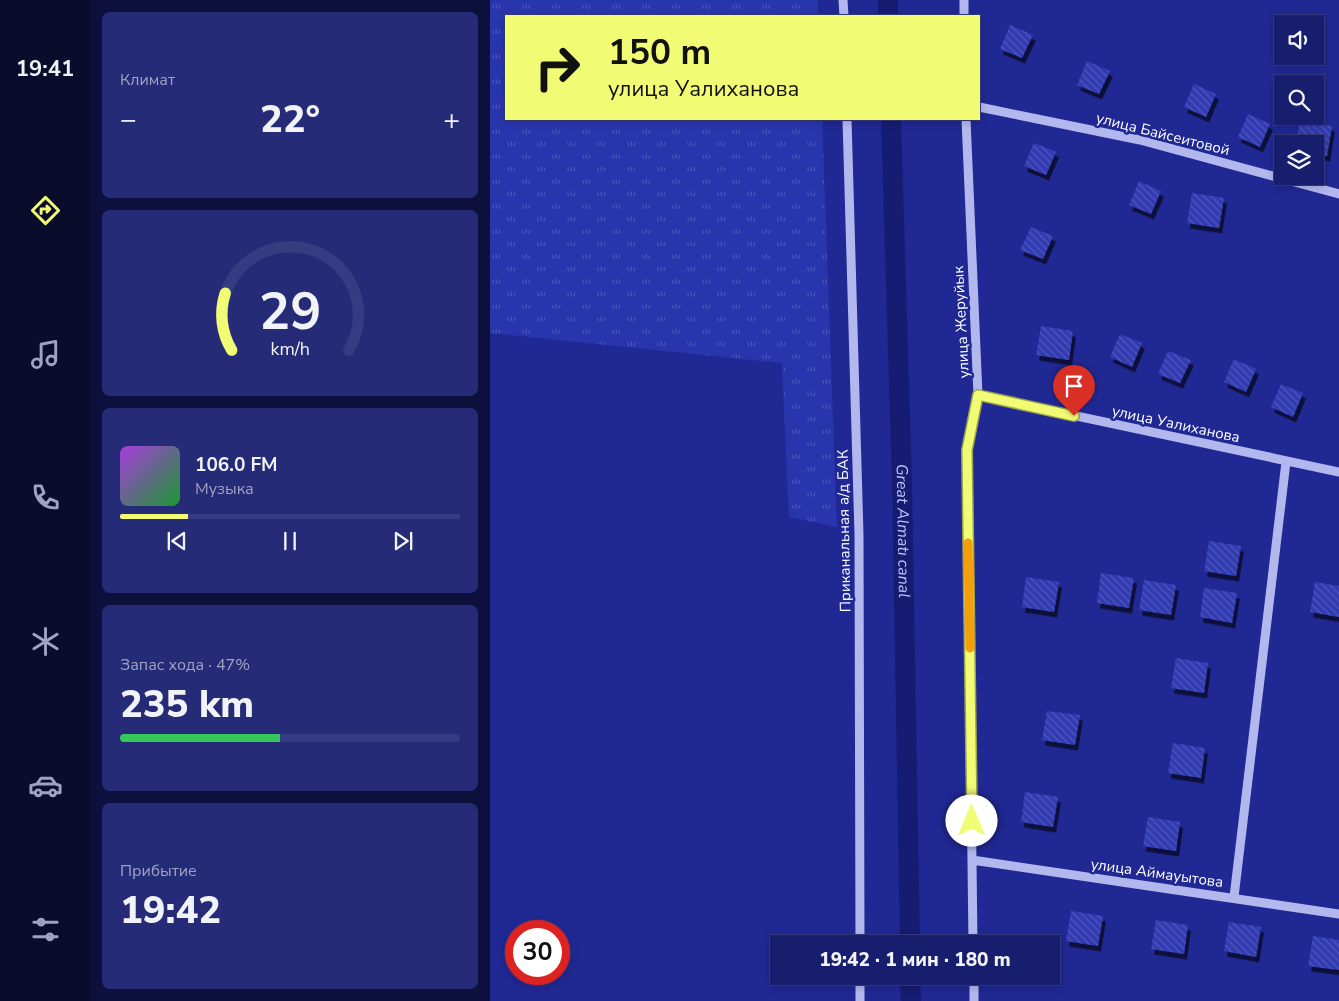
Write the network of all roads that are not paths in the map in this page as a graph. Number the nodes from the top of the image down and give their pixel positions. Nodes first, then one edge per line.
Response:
1 (843, 0) edge
2 (964, 0) edge
3 (844, 15) edge
4 (964, 15) edge
5 (980, 107) edge
6 (847, 120) edge
7 (966, 120) edge
8 (1339, 194) edge
9 (978, 395) junction
10 (1286, 462) junction
11 (1339, 472) edge
12 (972, 860) junction
13 (1234, 897) junction
14 (1339, 914) edge
15 (860, 935) edge
16 (973, 935) edge
17 (860, 985) edge
18 (974, 985) edge
19 (860, 1001) edge
20 (974, 1001) edge

1 - 3 street
2 - 4 street
5 - 8 street, улица Байсеитовой
6 - 15 street, Приканальная а/д БАК
7 - 9 street, улица Жеруйык
9 - 10 street, улица Уалиханова
9 - 12 street, улица Жеруйык
10 - 11 street, улица Уалиханова
10 - 13 street
12 - 13 street, улица Аймауытова
12 - 16 street, улица Жеруйык
13 - 14 street, улица Аймауытова
17 - 19 street
18 - 20 street

